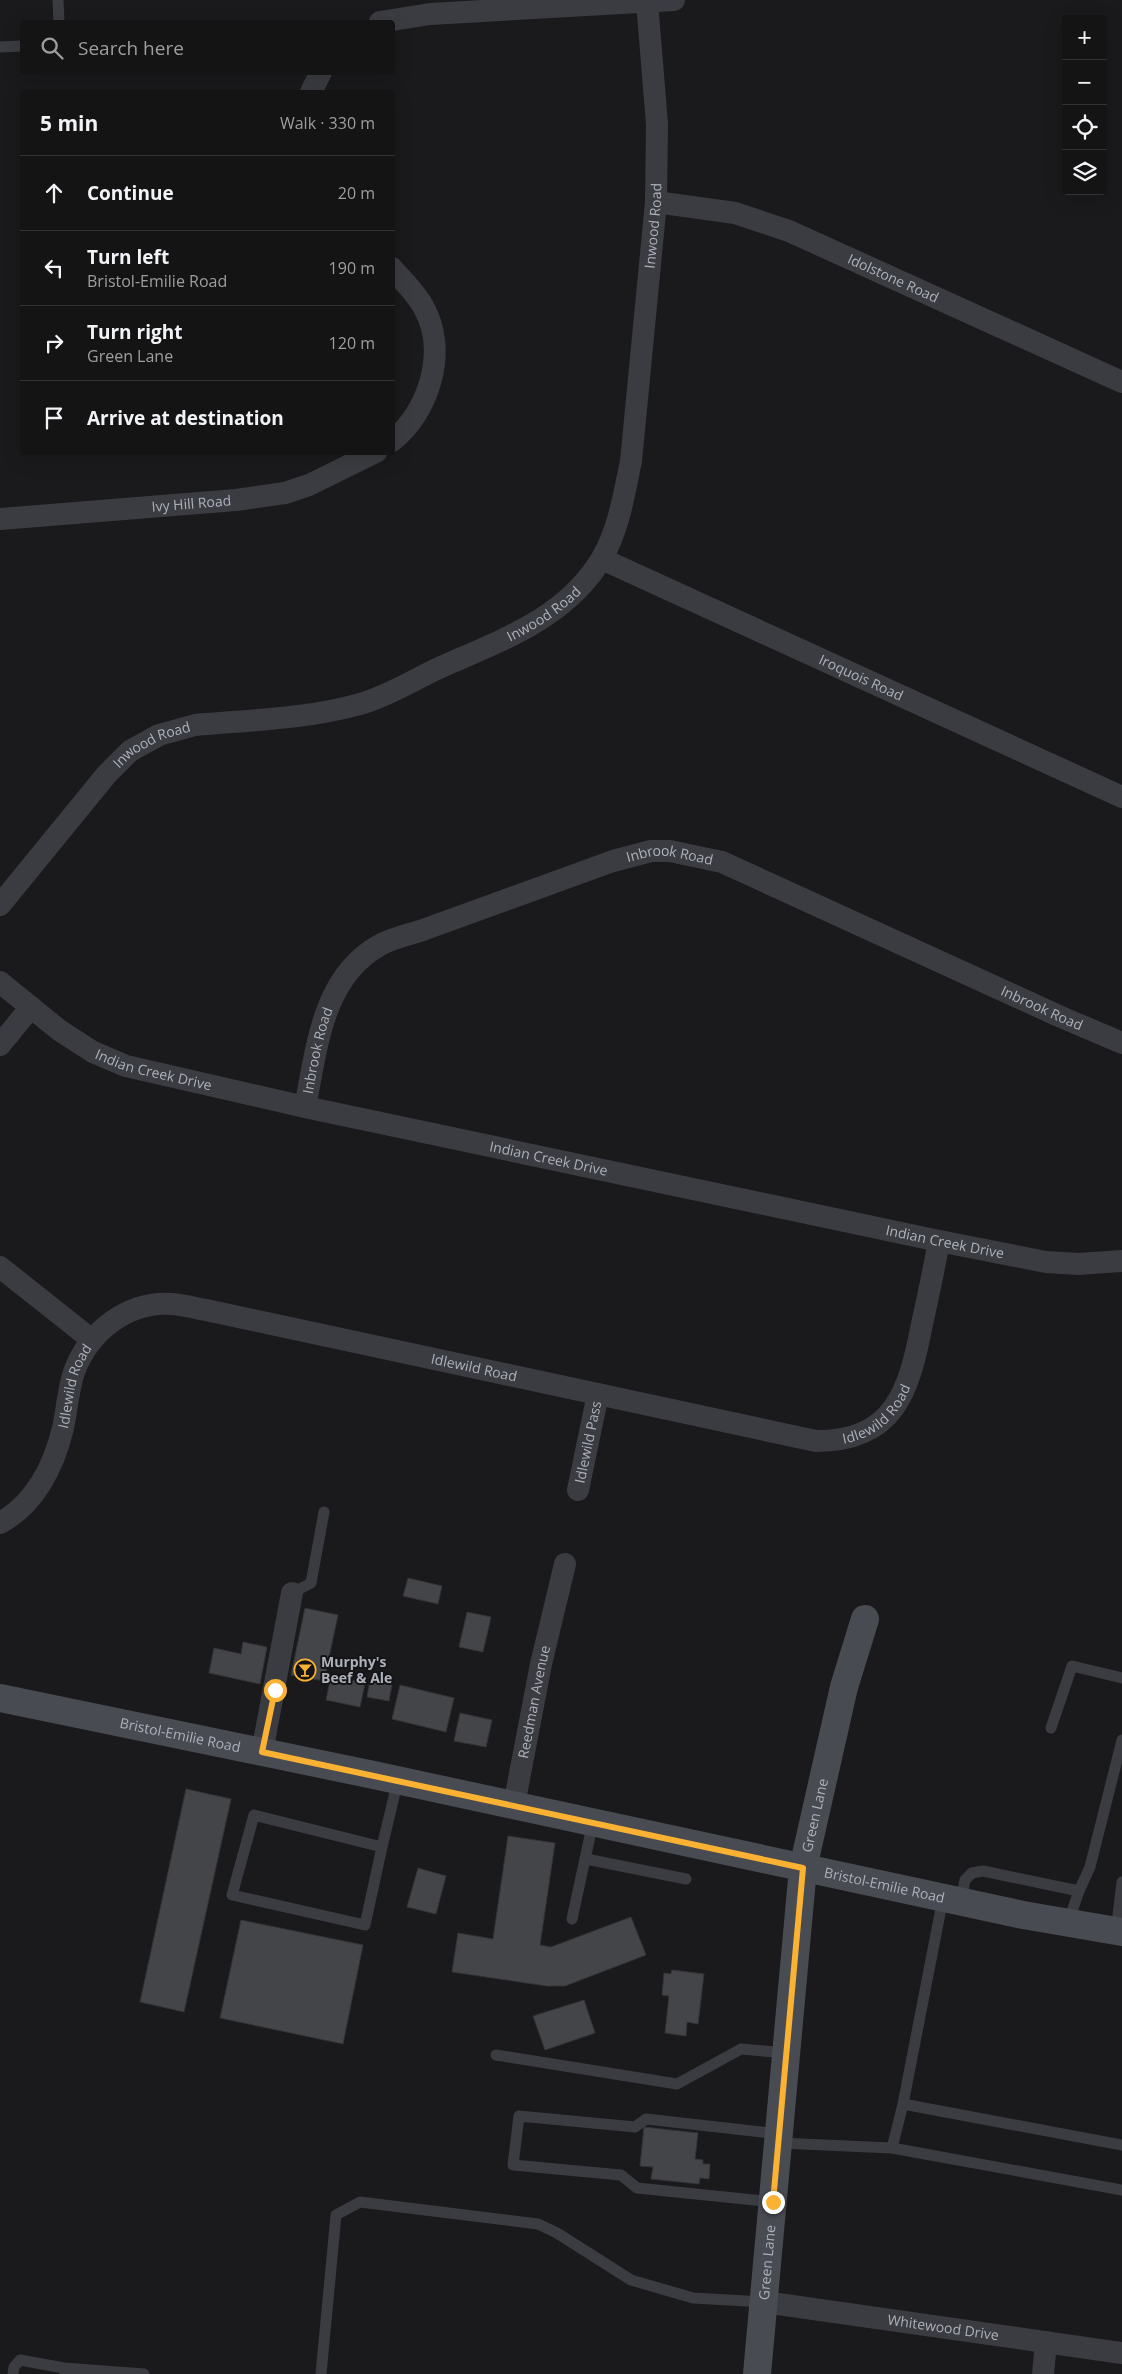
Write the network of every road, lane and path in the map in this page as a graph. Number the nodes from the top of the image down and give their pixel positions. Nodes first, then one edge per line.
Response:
1 (58, 0) edge
2 (674, 0) edge
3 (647, 2) junction
4 (59, 20) edge
5 (392, 20) edge
6 (20, 46) edge
7 (0, 47) edge
8 (320, 75) edge
9 (312, 90) edge
10 (656, 202) junction
11 (395, 272) edge
12 (1122, 382) edge
13 (395, 438) edge
14 (370, 455) edge
15 (0, 519) edge
16 (602, 559) junction
17 (1122, 796) edge
18 (0, 905) edge
19 (0, 982) edge
20 (31, 1007) junction
21 (1122, 1042) edge
22 (0, 1045) edge
23 (305, 1107) junction
24 (939, 1241) junction
25 (1122, 1261) edge
26 (0, 1267) edge
27 (92, 1340) junction
28 (598, 1394) junction
29 (578, 1490) dead end
30 (324, 1512) dead end
31 (0, 1523) edge
32 (566, 1564) dead end
33 (292, 1593) joint
34 (865, 1619) dead end
35 (1122, 1678) edge
36 (0, 1698) edge
37 (1051, 1728) dead end
38 (1122, 1740) edge
39 (262, 1752) junction
40 (398, 1780) junction
41 (514, 1805) junction
42 (594, 1822) junction
43 (382, 1848) junction
44 (586, 1859) junction
45 (803, 1868) junction
46 (686, 1879) dead end
47 (1122, 1882) edge
48 (1079, 1891) junction
49 (952, 1900) junction
50 (572, 1920) dead end
51 (1068, 1923) junction
52 (1119, 1932) edge
53 (788, 2053) junction
54 (496, 2055) dead end
55 (903, 2104) junction
56 (779, 2139) junction
57 (1122, 2145) edge
58 (892, 2148) junction
59 (1122, 2190) edge
60 (773, 2202) junction
61 (764, 2302) junction
62 (1046, 2342) junction
63 (1122, 2353) edge
64 (64, 2371) edge
65 (13, 2374) edge
66 (144, 2374) edge
67 (321, 2374) edge
68 (757, 2374) edge
69 (1043, 2374) edge

1 - 4 lane
2 - 3 street
3 - 5 street
3 - 10 street, Inwood Road
6 - 7 lane
8 - 9 street
10 - 12 street, Idolstone Road
10 - 16 street, Inwood Road
11 - 13 street
14 - 15 street, Ivy Hill Road
16 - 17 street, Iroquois Road
16 - 18 street, Inwood Road
19 - 20 street, Indian Creek Drive
20 - 22 street
20 - 23 street, Indian Creek Drive
21 - 23 street, Inbrook Road
23 - 24 street, Indian Creek Drive
24 - 25 street, Indian Creek Drive
24 - 28 street, Idlewild Road
26 - 27 street
27 - 28 street, Idlewild Road
27 - 31 street, Idlewild Road
28 - 29 street, Idlewild Pass
30 - 33 lane
32 - 41 street, Reedman Avenue
33 - 39 street
34 - 45 street, Green Lane
35 - 37 lane
36 - 39 street, Bristol-Emilie Road
38 - 48 lane
39 - 40 street, Bristol-Emilie Road
40 - 41 street, Bristol-Emilie Road
40 - 43 lane
41 - 42 street, Bristol-Emilie Road
42 - 44 lane
42 - 45 street, Bristol-Emilie Road
43 - 43 lane
44 - 46 lane
44 - 50 lane
45 - 49 street, Bristol-Emilie Road
45 - 53 street, Green Lane
47 - 52 lane
48 - 49 lane
48 - 51 lane
49 - 51 street, Bristol-Emilie Road
49 - 55 lane
51 - 52 street, Bristol-Emilie Road
53 - 54 lane
53 - 56 street, Green Lane
55 - 57 lane
55 - 58 lane
56 - 58 lane
56 - 60 street, Green Lane
56 - 60 lane
58 - 59 lane
60 - 61 street, Green Lane
61 - 62 street, Whitewood Drive
61 - 67 lane
61 - 68 street, Green Lane
62 - 63 street, Whitewood Drive
62 - 69 street
64 - 65 lane
64 - 66 lane

